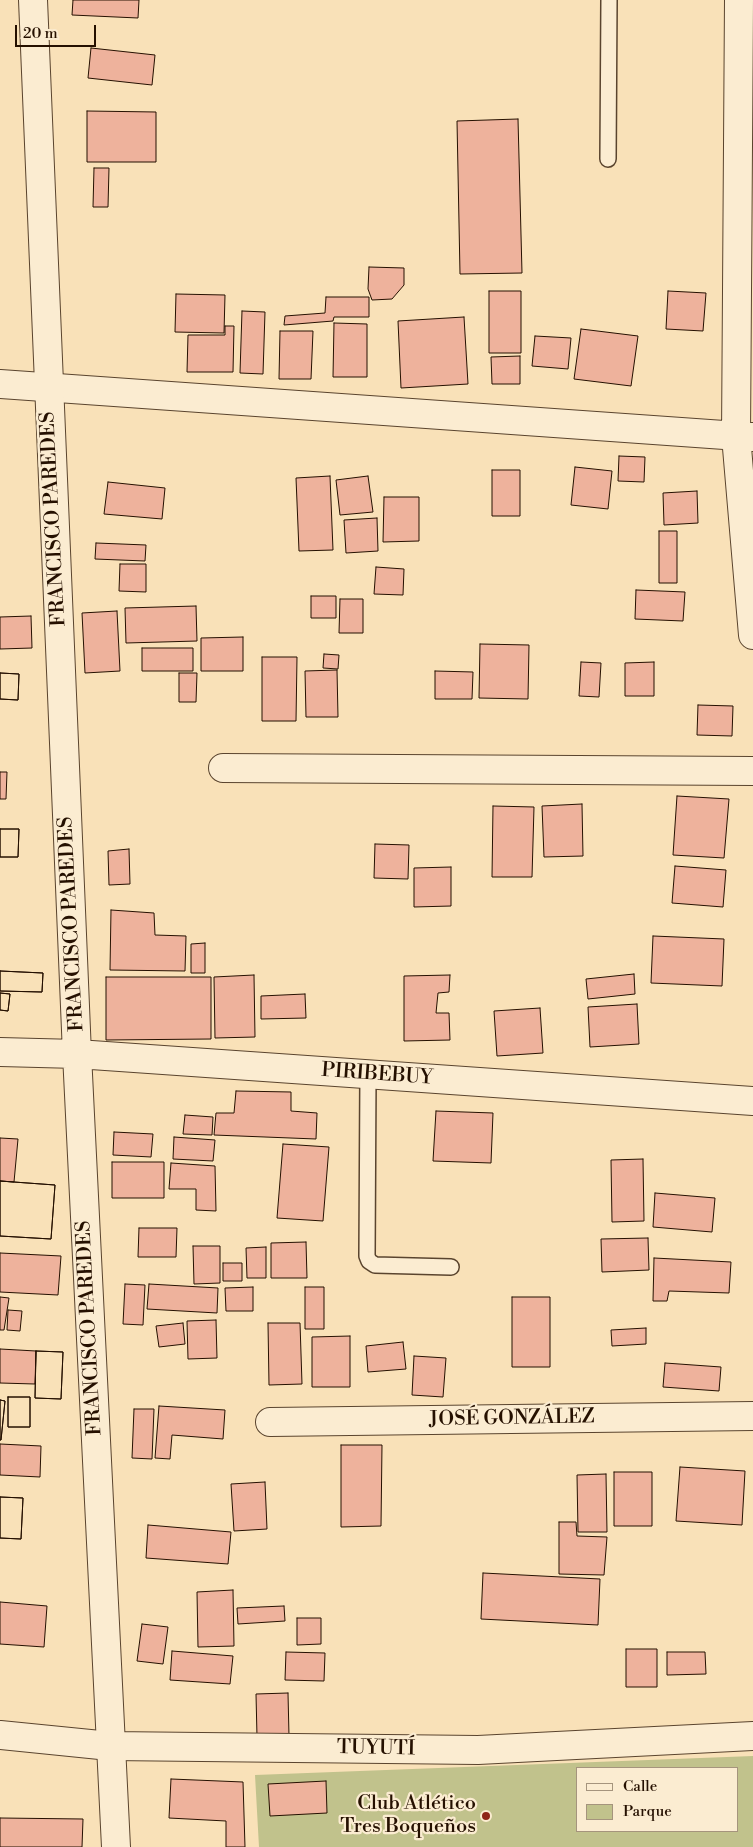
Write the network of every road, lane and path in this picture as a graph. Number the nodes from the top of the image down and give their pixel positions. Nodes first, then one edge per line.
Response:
1 (33, 0) edge
2 (609, 0) edge
3 (739, 0) edge
4 (608, 159) dead end
5 (0, 384) edge
6 (48, 388) junction
7 (745, 437) edge
8 (753, 635) edge
9 (222, 768) dead end
10 (753, 771) edge
11 (0, 1052) edge
12 (78, 1054) junction
13 (368, 1074) junction
14 (753, 1101) edge
15 (451, 1267) dead end
16 (753, 1416) edge
17 (270, 1422) dead end
18 (0, 1735) edge
19 (753, 1736) edge
20 (110, 1746) junction
21 (116, 1847) edge

1 - 6 street, FRANCISCO PAREDES
2 - 4 lane
3 - 7 street
5 - 6 street
6 - 7 street
6 - 12 street, FRANCISCO PAREDES
7 - 8 street
9 - 10 street
11 - 12 street, PIRIBEBUY
12 - 13 street, PIRIBEBUY
12 - 20 street, FRANCISCO PAREDES
13 - 14 street, PIRIBEBUY
13 - 15 lane
16 - 17 street, JOSÉ GONZÁLEZ
18 - 20 street, TUYUTÍ
19 - 20 street, TUYUTÍ
20 - 21 street, FRANCISCO PAREDES

